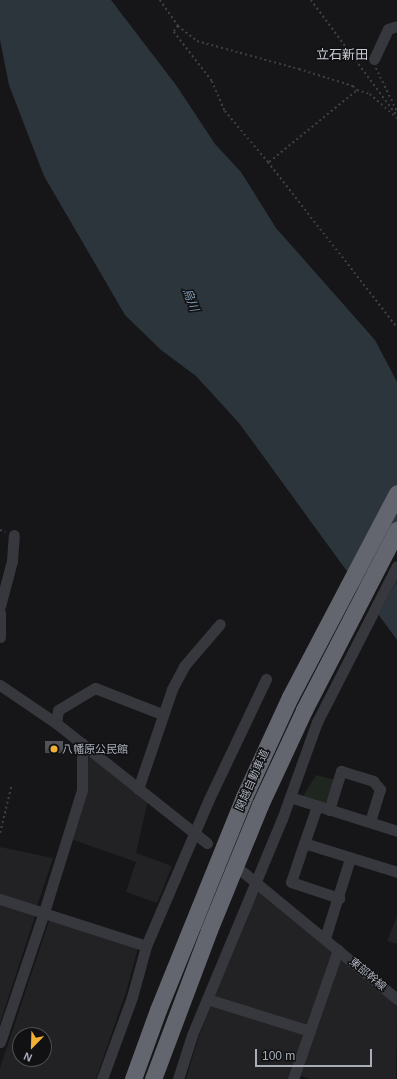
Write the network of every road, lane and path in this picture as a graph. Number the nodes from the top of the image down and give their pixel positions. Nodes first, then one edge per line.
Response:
1 (160, 0) edge
2 (311, 0) edge
3 (178, 26) junction
4 (397, 26) edge
5 (374, 59) joint
6 (357, 90) junction
7 (397, 111) edge
8 (397, 117) edge
9 (268, 162) junction
10 (397, 327) edge
11 (397, 493) edge
12 (397, 530) edge
13 (14, 535) dead end
14 (397, 566) edge
15 (0, 606) edge
16 (0, 613) edge
17 (220, 624) dead end
18 (0, 636) edge
19 (266, 679) dead end
20 (0, 685) edge
21 (162, 714) junction
22 (56, 723) junction
23 (82, 743) junction
24 (11, 787) dead end
25 (138, 788) junction
26 (290, 797) junction
27 (317, 806) junction
28 (329, 810) junction
29 (370, 822) junction
30 (397, 831) edge
31 (195, 833) junction
32 (0, 834) edge
33 (207, 843) dead end
34 (304, 843) junction
35 (350, 858) junction
36 (243, 872) dead end
37 (397, 872) edge
38 (255, 881) junction
39 (0, 898) edge
40 (338, 898) junction
41 (44, 912) junction
42 (325, 938) junction
43 (146, 946) junction
44 (338, 950) junction
45 (207, 999) junction
46 (397, 999) edge
47 (310, 1031) junction
48 (0, 1042) edge
49 (102, 1079) edge
50 (134, 1079) edge
51 (153, 1079) edge
52 (178, 1079) edge
53 (293, 1079) edge

1 - 3 path
2 - 8 path
3 - 6 path
3 - 9 path
4 - 5 street
5 - 7 path
6 - 8 path
6 - 9 path
9 - 10 path
11 - 50 highway, 関越自動車道
12 - 51 highway, 関越自動車道
13 - 15 street
14 - 26 street
16 - 18 street
17 - 21 street
19 - 31 street
20 - 22 street
21 - 22 street
21 - 25 street
22 - 23 street
23 - 25 street
23 - 41 street
24 - 32 path
25 - 31 street
26 - 27 street
26 - 38 street
27 - 28 street
27 - 34 street
28 - 29 street
28 - 29 street
29 - 30 street
31 - 33 street
31 - 43 street
34 - 35 street
34 - 40 street
35 - 37 street
35 - 40 street
36 - 38 street, 東部幹線
38 - 42 street, 東部幹線
38 - 45 street
39 - 41 street
40 - 42 street
41 - 43 street
41 - 48 street
42 - 44 street, 東部幹線
43 - 49 street
44 - 46 street, 東部幹線
44 - 47 street
45 - 47 street
45 - 52 street
47 - 53 street

